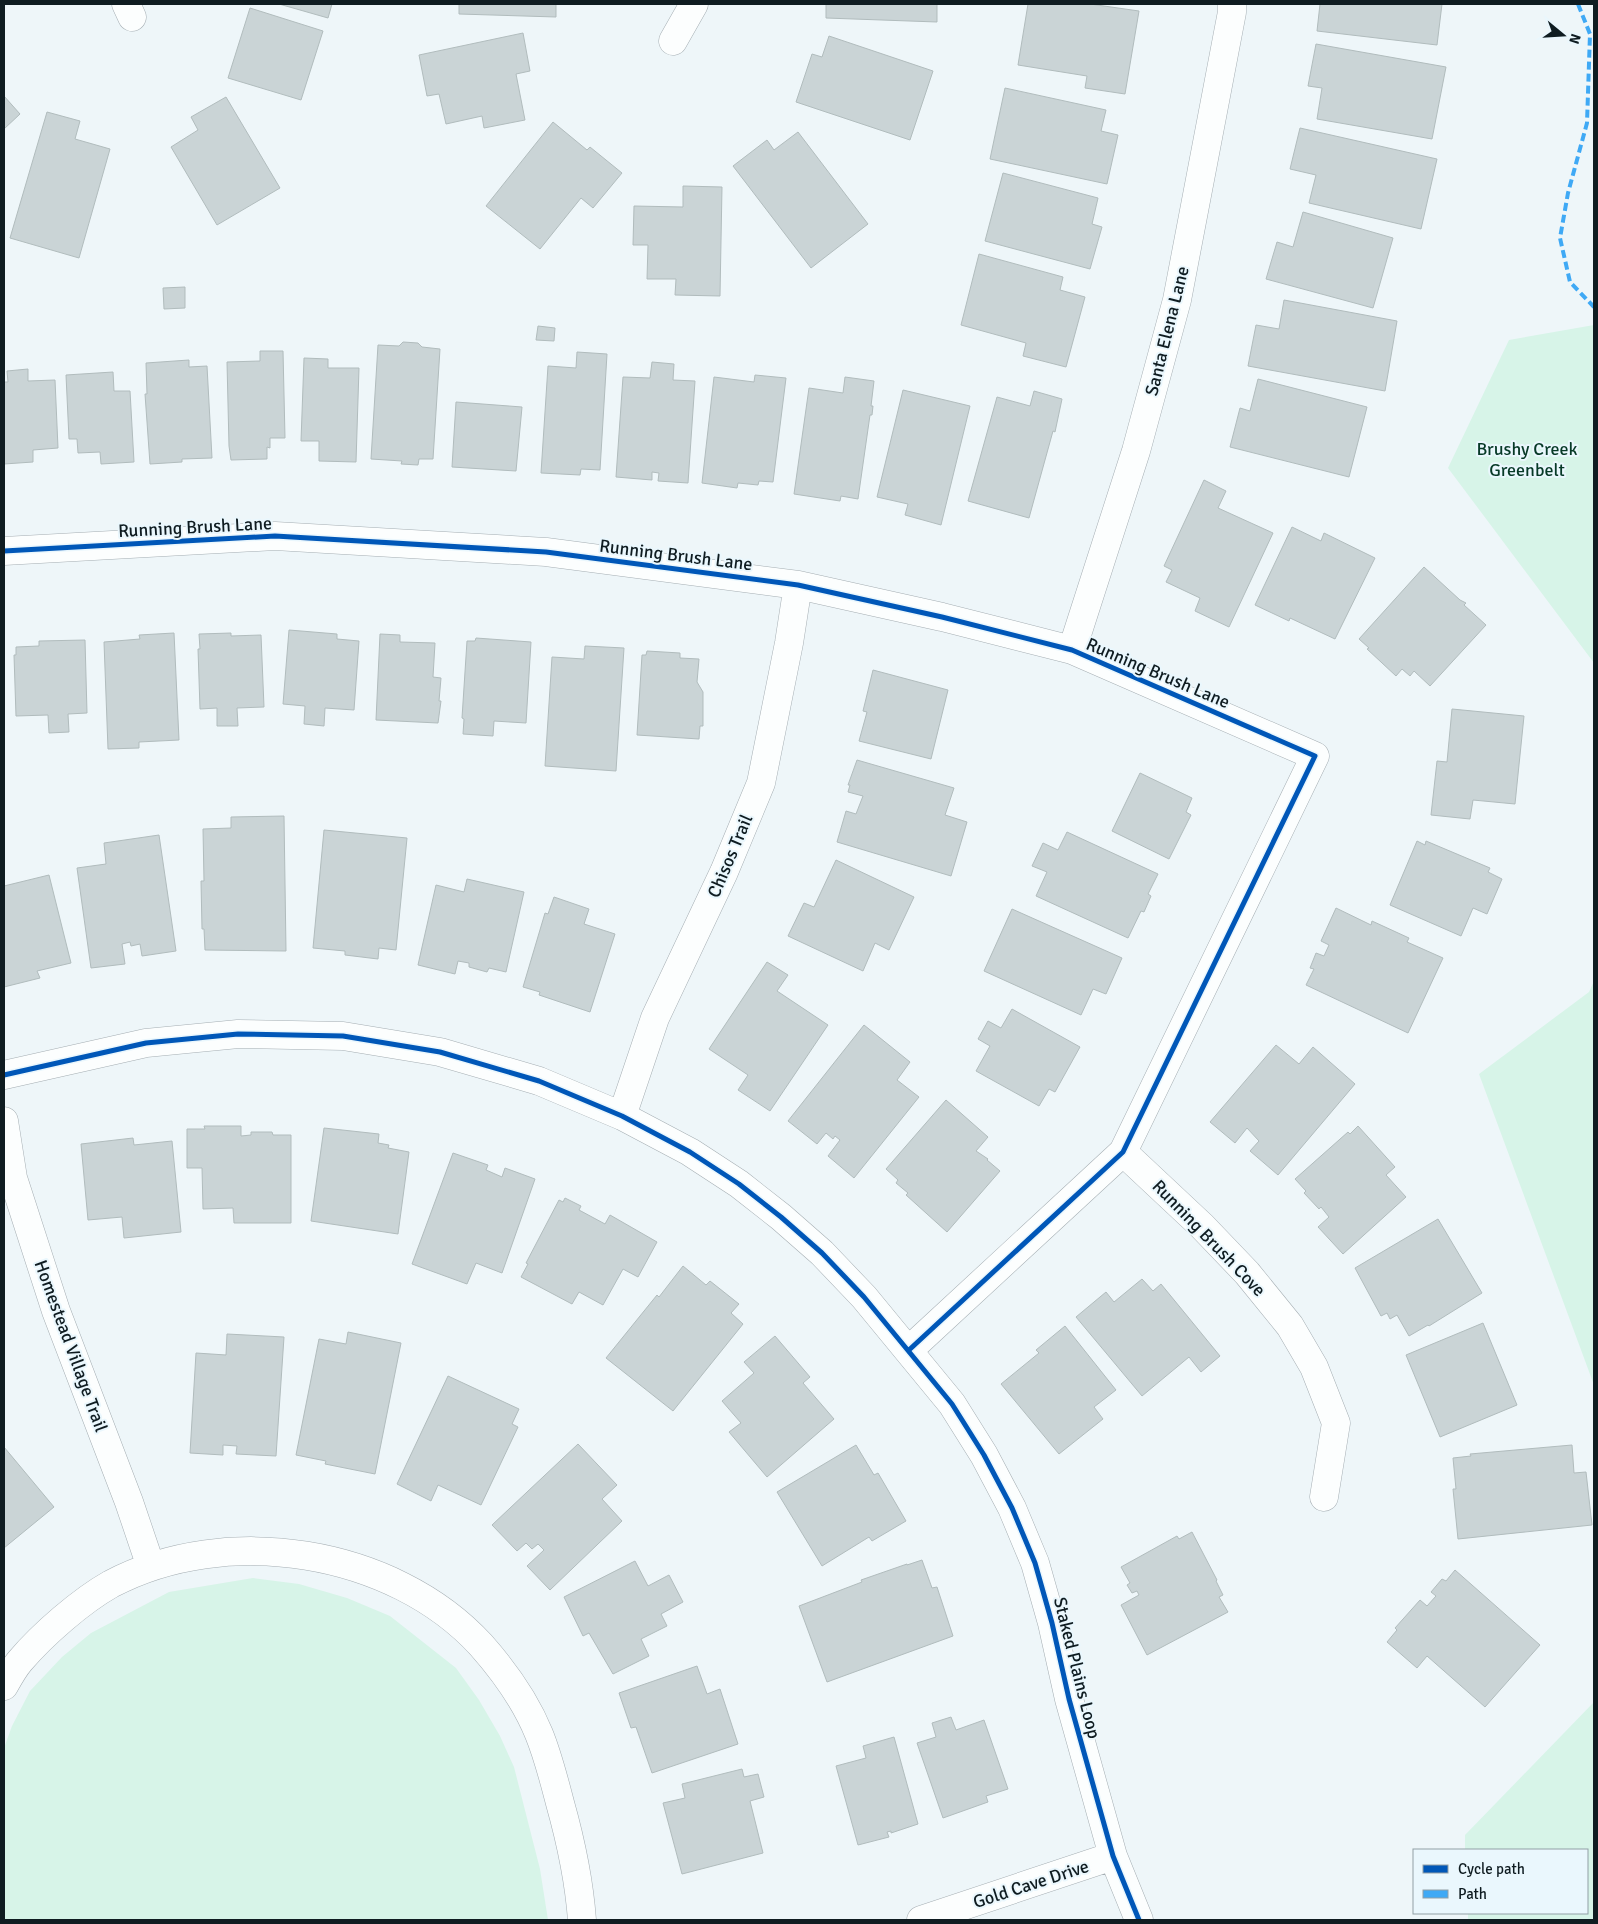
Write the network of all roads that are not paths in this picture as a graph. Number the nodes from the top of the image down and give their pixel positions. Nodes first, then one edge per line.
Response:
1 (694, 4) edge
2 (1232, 4) edge
3 (673, 41) dead end
4 (4, 551) edge
5 (798, 585) junction
6 (1072, 650) junction
7 (4, 1075) edge
8 (622, 1116) junction
9 (4, 1121) edge
10 (1123, 1152) junction
11 (909, 1350) junction
12 (1324, 1498) dead end
13 (151, 1567) junction
14 (4, 1686) edge
15 (1113, 1856) junction
16 (582, 1920) edge
17 (921, 1920) edge
18 (1139, 1920) edge

1 - 3 street
2 - 6 street, Santa Elena Lane
4 - 5 street, Running Brush Lane
5 - 6 street, Running Brush Lane
5 - 8 street, Chisos Trail
6 - 10 street, Running Brush Lane
7 - 8 street, Staked Plains Loop
8 - 11 street, Staked Plains Loop
9 - 13 street, Homestead Village Trail
10 - 11 street
10 - 12 street, Running Brush Cove
11 - 15 street, Staked Plains Loop
13 - 14 street
13 - 16 street
15 - 17 street, Gold Cave Drive
15 - 18 street, Staked Plains Loop

